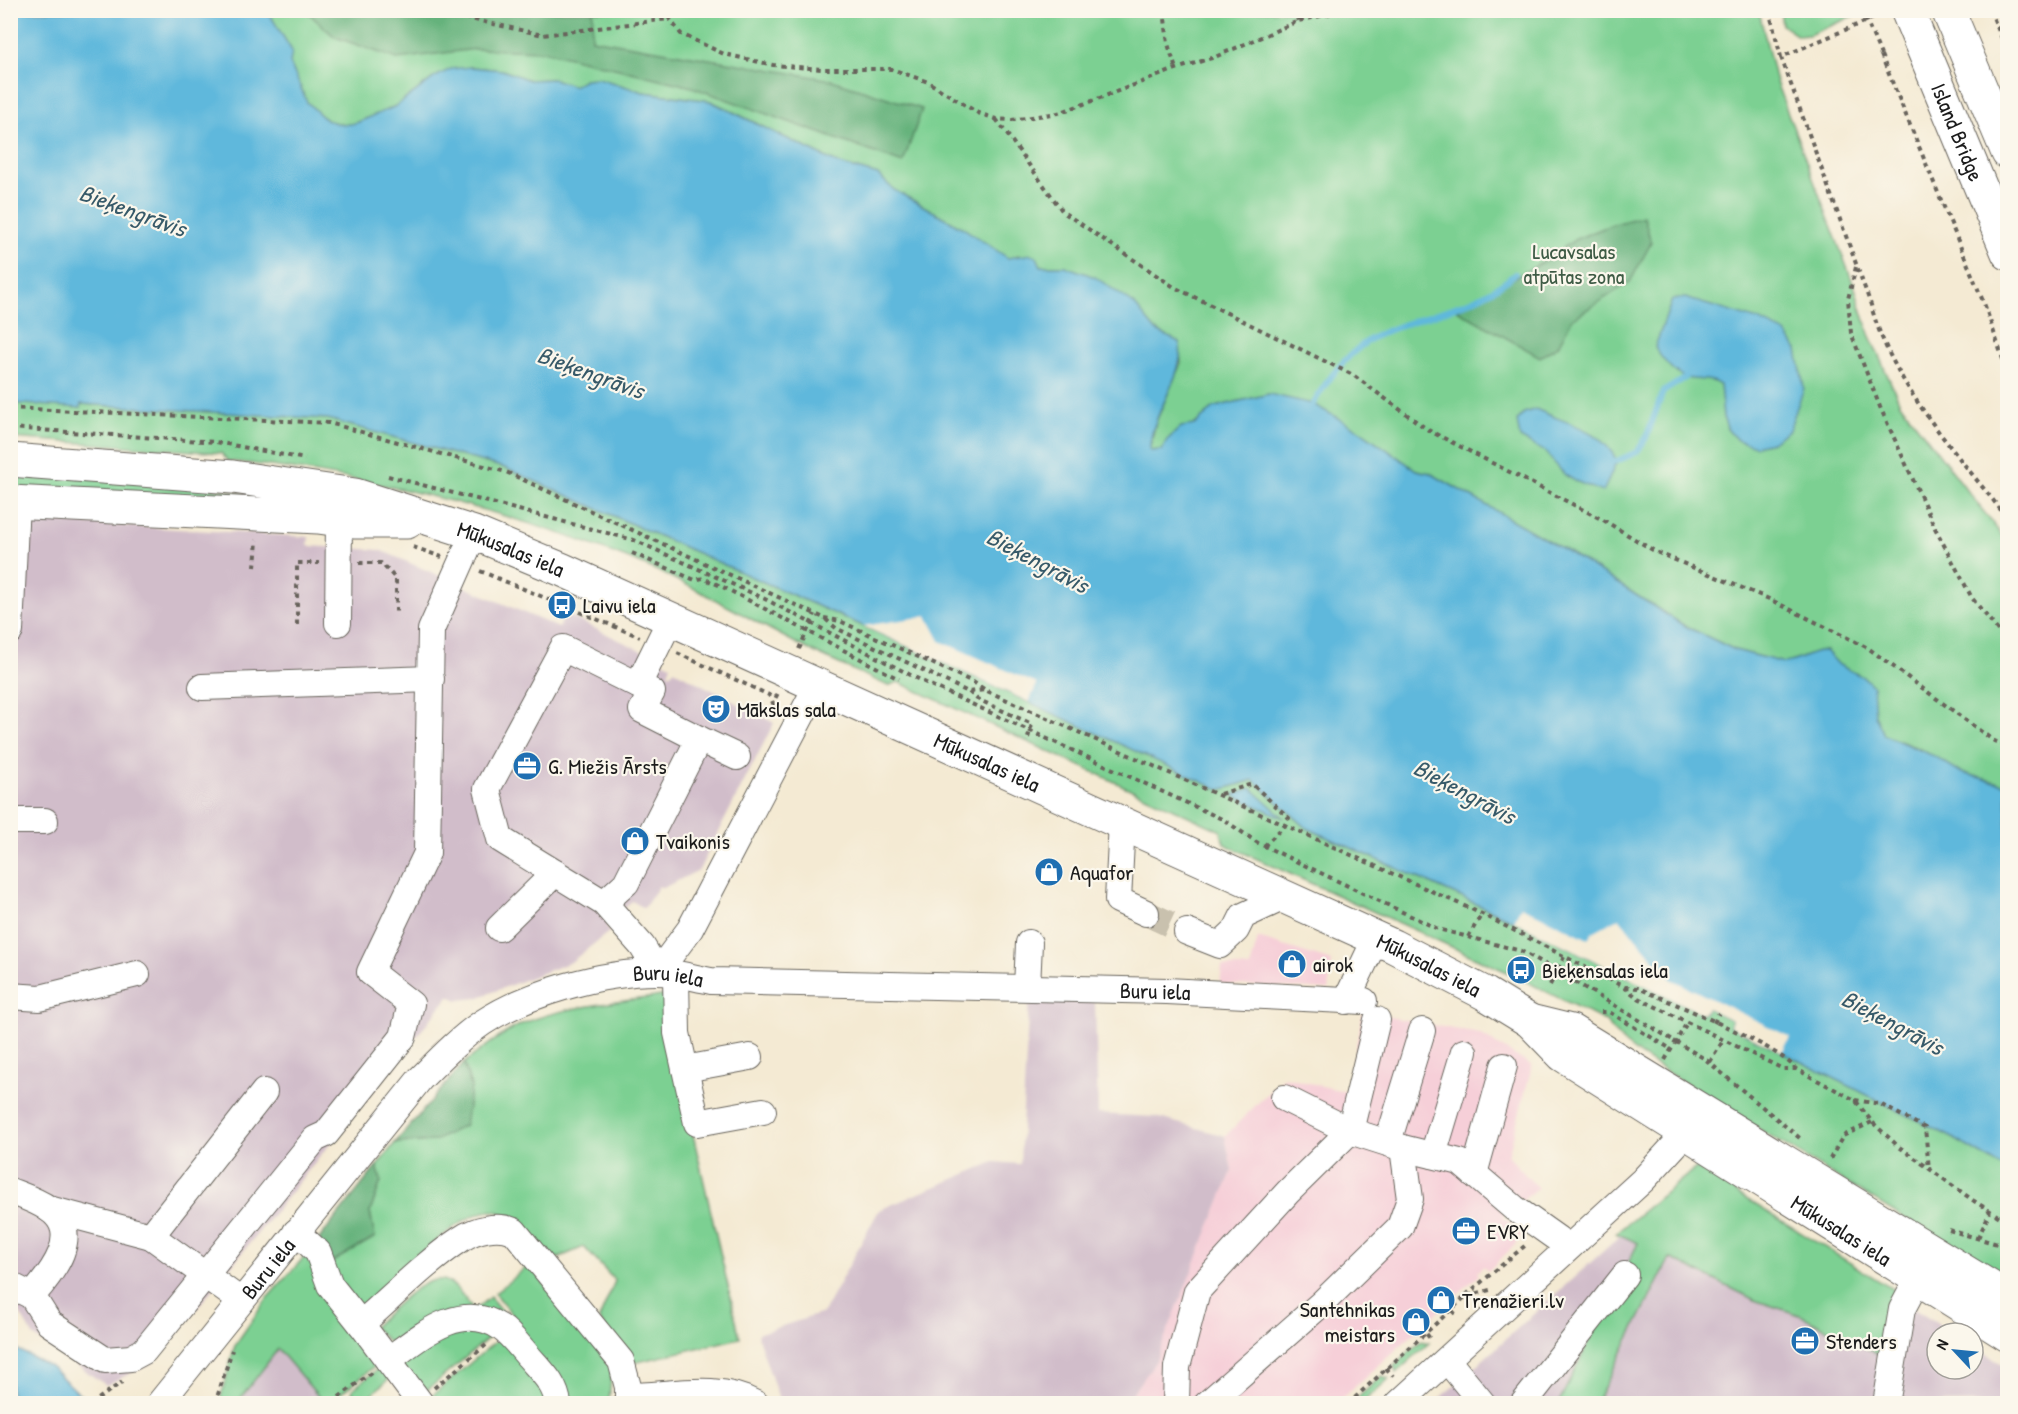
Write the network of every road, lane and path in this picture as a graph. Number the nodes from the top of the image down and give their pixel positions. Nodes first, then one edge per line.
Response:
1 (430, 10) edge
2 (663, 10) edge
3 (1164, 10) edge
4 (1294, 10) edge
5 (1347, 10) edge
6 (1769, 10) edge
7 (1862, 10) edge
8 (1891, 10) edge
9 (1990, 10) edge
10 (1951, 17) edge
11 (668, 19) junction
12 (1298, 21) junction
13 (1913, 25) edge
14 (2007, 53) edge
15 (1781, 57) junction
16 (1176, 69) junction
17 (996, 119) junction
18 (2007, 153) edge
19 (2007, 254) edge
20 (1856, 265) junction
21 (2007, 374) edge
22 (10, 408) edge
23 (10, 460) edge
24 (13, 502) edge
25 (339, 519) junction
26 (2007, 519) edge
27 (435, 522) junction
28 (474, 534) junction
29 (257, 537) dead end
30 (402, 545) dead end
31 (632, 553) dead end
32 (338, 564) junction
33 (461, 564) junction
34 (710, 565) junction
35 (255, 567) dead end
36 (703, 578) junction
37 (396, 614) dead end
38 (815, 614) junction
39 (824, 618) junction
40 (338, 623) dead end
41 (297, 625) dead end
42 (11, 627) edge
43 (664, 631) junction
44 (808, 631) junction
45 (2007, 643) edge
46 (804, 677) junction
47 (430, 679) junction
48 (900, 679) dead end
49 (638, 685) junction
50 (202, 687) dead end
51 (985, 690) junction
52 (968, 692) junction
53 (773, 703) dead end
54 (1028, 738) dead end
55 (699, 739) junction
56 (2007, 746) edge
57 (737, 757) dead end
58 (1220, 794) junction
59 (10, 821) edge
60 (45, 821) dead end
61 (1122, 822) junction
62 (1286, 825) junction
63 (1264, 846) dead end
64 (555, 873) junction
65 (1286, 896) junction
66 (604, 903) junction
67 (1146, 913) tunnel mouth
68 (1482, 914) junction
69 (500, 928) dead end
70 (1186, 932) tunnel mouth
71 (1468, 937) dead end
72 (1376, 938) junction
73 (1029, 943) dead end
74 (1564, 957) junction
75 (667, 973) junction
76 (137, 974) dead end
77 (1550, 985) dead end
78 (1027, 987) junction
79 (1624, 987) junction
80 (10, 996) edge
81 (1362, 1007) junction
82 (1602, 1012) dead end
83 (1719, 1013) dead end
84 (1688, 1021) junction
85 (1714, 1023) junction
86 (1422, 1031) dead end
87 (1724, 1039) junction
88 (1676, 1041) junction
89 (1671, 1049) junction
90 (1464, 1052) dead end
91 (750, 1057) dead end
92 (1710, 1062) junction
93 (1504, 1066) dead end
94 (1660, 1068) dead end
95 (685, 1069) junction
96 (1796, 1069) junction
97 (264, 1092) dead end
98 (1284, 1098) dead end
99 (1855, 1100) junction
100 (763, 1111) dead end
101 (1696, 1122) junction
102 (1872, 1122) junction
103 (1350, 1131) junction
104 (1395, 1145) junction
105 (1808, 1145) dead end
106 (1822, 1154) dead end
107 (1433, 1155) junction
108 (1830, 1159) junction
109 (1839, 1165) dead end
110 (1929, 1169) junction
111 (1474, 1174) junction
112 (10, 1191) edge
113 (49, 1209) junction
114 (1990, 1212) junction
115 (2007, 1222) edge
116 (1943, 1228) dead end
117 (296, 1232) junction
118 (151, 1236) junction
119 (1978, 1238) junction
120 (1535, 1245) dead end
121 (1569, 1247) junction
122 (2007, 1247) edge
123 (206, 1274) junction
124 (1625, 1275) dead end
125 (1918, 1279) junction
126 (1496, 1288) dead end
127 (21, 1291) edge
128 (1466, 1296) junction
129 (2007, 1298) edge
130 (241, 1301) junction
131 (1446, 1304) dead end
132 (1451, 1309) junction
133 (1458, 1317) dead end
134 (361, 1324) junction
135 (1421, 1327) dead end
136 (504, 1330) junction
137 (1425, 1332) junction
138 (2007, 1335) edge
139 (233, 1346) dead end
140 (1439, 1350) junction
141 (388, 1360) junction
142 (1386, 1368) junction
143 (1393, 1376) dead end
144 (111, 1387) dead end
145 (1347, 1395) dead end
146 (339, 1397) dead end
147 (628, 1400) edge
148 (419, 1402) edge
149 (1350, 1402) edge
150 (91, 1404) edge
151 (159, 1404) edge
152 (215, 1404) edge
153 (558, 1404) edge
154 (756, 1404) edge
155 (1176, 1404) edge
156 (1207, 1404) edge
157 (1398, 1404) edge
158 (1483, 1404) edge
159 (1523, 1404) edge
160 (1886, 1404) edge

1 - 11 path
2 - 11 path
3 - 16 path
4 - 12 path
5 - 12 path
6 - 15 path
7 - 21 path, bridge
8 - 15 path
9 - 14 path
10 - 18 main road, Island Bridge
11 - 17 path
12 - 16 path
13 - 19 main road, Island Bridge
15 - 20 path
16 - 17 path
17 - 56 path
20 - 26 path
20 - 45 path
22 - 34 path
23 - 27 main road, Mūkusalas iela
24 - 25 main road, Mūkusalas iela
24 - 42 street
25 - 27 main road, Mūkusalas iela
25 - 32 street
27 - 28 main road, Mūkusalas iela
28 - 33 street
28 - 43 main road, Mūkusalas iela
29 - 35 path
30 - 33 path
31 - 36 path
32 - 37 path
32 - 40 street
32 - 41 path
33 - 43 path
33 - 47 street
34 - 36 path
34 - 38 path
36 - 44 path
38 - 39 path
38 - 44 path
39 - 51 path
39 - 52 path
43 - 46 main road, Mūkusalas iela
43 - 49 street
43 - 53 path
44 - 46 path
44 - 48 path
46 - 61 main road, Mūkusalas iela
46 - 75 street
47 - 50 street
47 - 123 street
49 - 55 street
49 - 64 street
51 - 52 path
51 - 58 path
52 - 54 path
55 - 57 street
55 - 66 street
58 - 62 path
58 - 62 path
59 - 60 street
61 - 65 main road, Mūkusalas iela
61 - 67 street
62 - 63 path
62 - 68 path
64 - 66 street
64 - 69 street
65 - 70 street
65 - 72 main road, Mūkusalas iela
66 - 75 street
68 - 71 path
68 - 74 path
72 - 81 street
72 - 101 main road, Mūkusalas iela
73 - 78 street
74 - 77 path
74 - 79 path
75 - 78 street, Buru iela
75 - 95 street
75 - 117 street, Buru iela
76 - 80 street
78 - 81 street, Buru iela
79 - 84 path
79 - 85 path
81 - 103 street
82 - 89 path
83 - 85 path
84 - 87 path
84 - 88 path
85 - 96 path
86 - 104 street
87 - 92 path
87 - 96 path
88 - 89 path
88 - 92 path
89 - 94 path
90 - 107 street
91 - 95 street
92 - 105 path
93 - 111 street
95 - 100 street
96 - 99 path
97 - 118 street
98 - 103 street
99 - 102 path
99 - 110 path
101 - 121 street
101 - 125 main road, Mūkusalas iela
101 - 129 main road, Mūkusalas iela
102 - 108 path
102 - 110 path
103 - 104 street
103 - 155 street
104 - 107 street
104 - 156 street
106 - 108 path
107 - 111 street
108 - 109 path
110 - 114 path
111 - 121 street
112 - 113 street
113 - 118 street
113 - 127 street
114 - 115 path
114 - 119 path
116 - 119 path
117 - 130 street, Buru iela
117 - 134 street
118 - 123 street
119 - 122 path
120 - 128 path
121 - 140 street
123 - 127 street
123 - 130 street
124 - 159 street
125 - 138 main road, Mūkusalas iela
125 - 160 street
126 - 128 path
128 - 132 path
130 - 151 street, Buru iela
131 - 132 path
132 - 133 path
132 - 137 path
134 - 141 street
134 - 147 street
135 - 137 path
136 - 141 street
136 - 148 path
136 - 153 street
137 - 140 path
137 - 142 path
139 - 152 path
140 - 157 street
140 - 158 street
141 - 146 path
141 - 148 street
142 - 143 path
142 - 149 path
144 - 150 path
145 - 149 path
147 - 154 street

